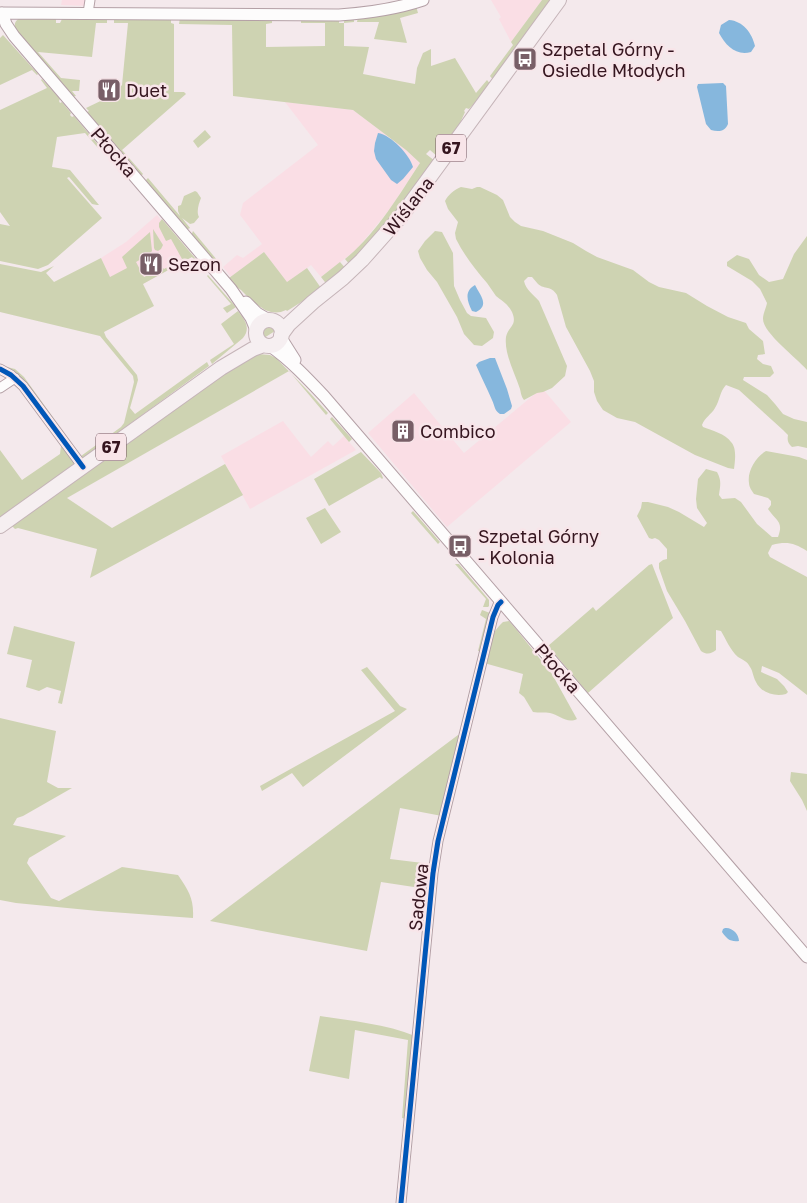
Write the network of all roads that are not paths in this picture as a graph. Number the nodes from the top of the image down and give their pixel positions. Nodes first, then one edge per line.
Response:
1 (90, 0) edge
2 (423, 0) edge
3 (559, 0) edge
4 (1, 12) edge
5 (88, 13) junction
6 (231, 289) junction
7 (313, 302) junction
8 (272, 321) junction
9 (256, 330) junction
10 (281, 335) junction
11 (267, 345) junction
12 (221, 368) junction
13 (0, 369) edge
14 (15, 378) junction
15 (309, 380) junction
16 (0, 388) edge
17 (83, 467) junction
18 (0, 526) edge
19 (501, 602) junction
20 (807, 957) edge
21 (401, 1203) edge

1 - 5 street
2 - 5 main road
3 - 7 main road, Wiślana / 67
4 - 5 main road
4 - 6 main road, Płocka
6 - 8 main road, Płocka
6 - 9 main road, Płocka
7 - 8 main road, Wiślana / 67
7 - 10 main road, Wiślana / 67
8 - 9 main road, 67
8 - 10 main road
9 - 11 main road
9 - 12 main road, 67
10 - 11 main road, 67
10 - 15 main road, Płocka
11 - 12 main road, 67
11 - 15 main road, Płocka
12 - 17 main road, 67
13 - 14 street
14 - 16 street
14 - 17 street
15 - 19 main road, Płocka
17 - 18 main road, 67
19 - 20 main road, Płocka
19 - 21 street, Sadowa

